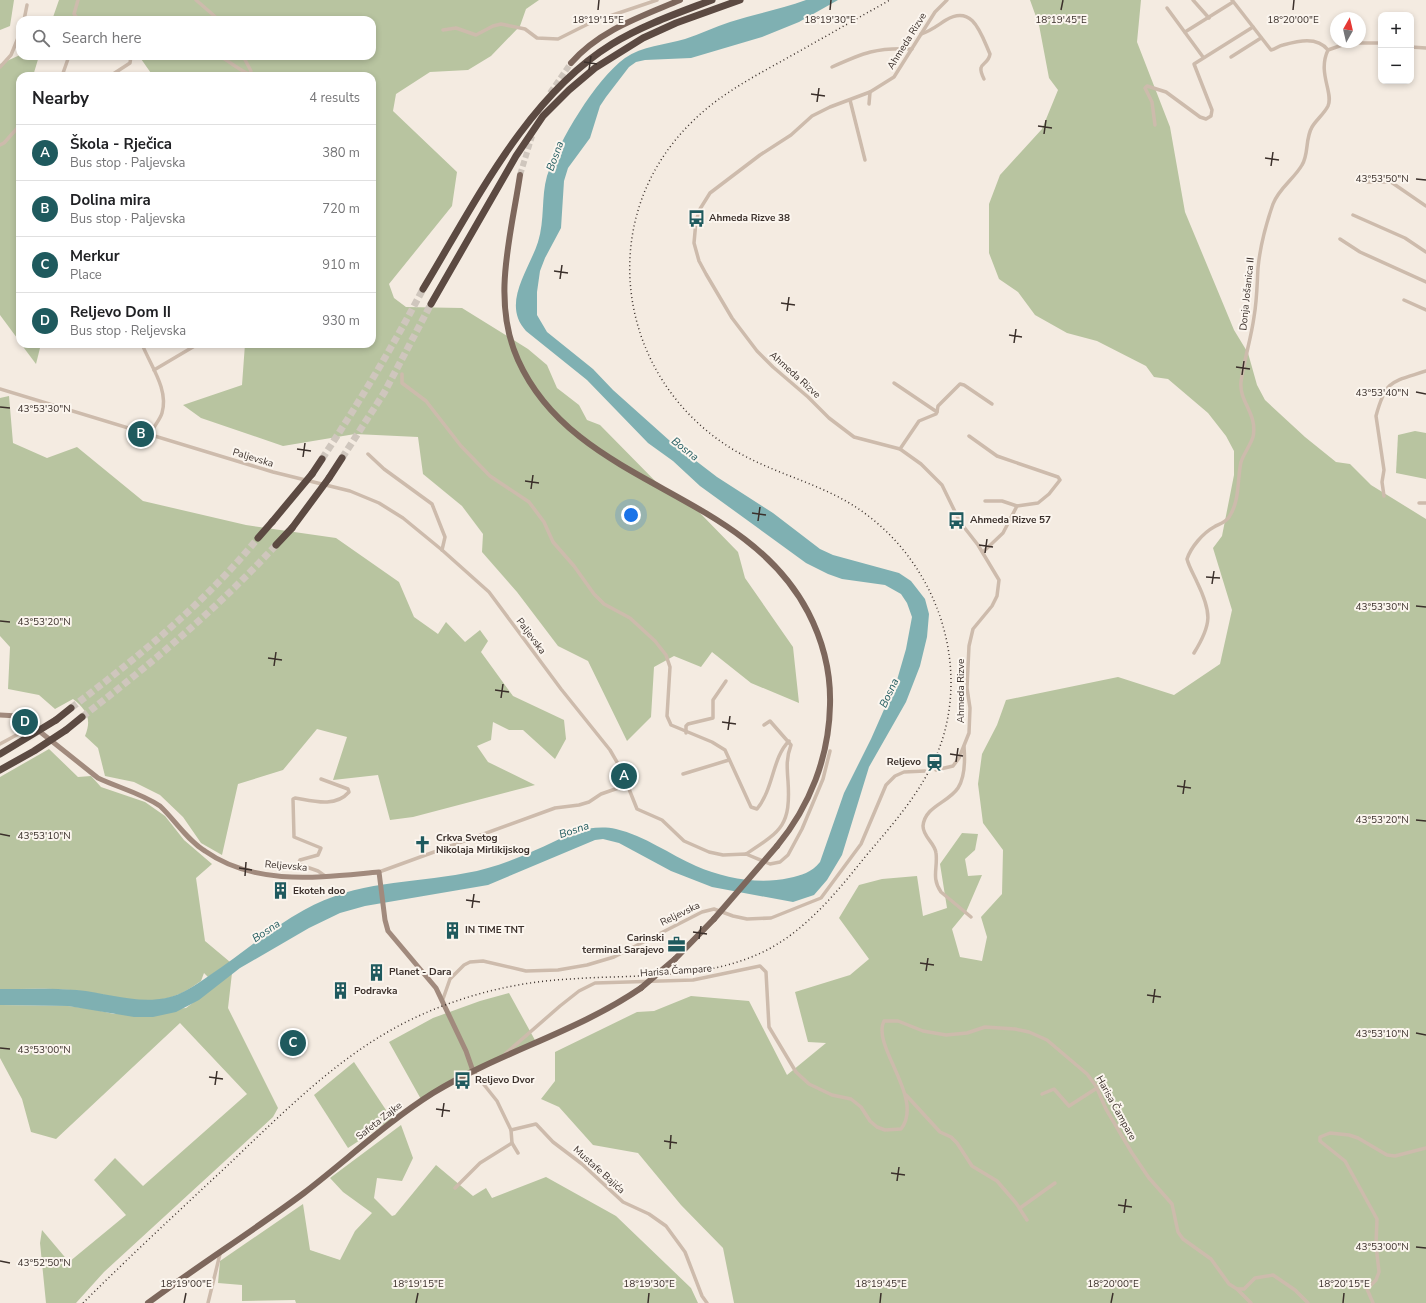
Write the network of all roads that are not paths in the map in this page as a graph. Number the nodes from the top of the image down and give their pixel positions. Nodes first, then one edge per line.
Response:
1 (78, 0) edge
2 (196, 0) edge
3 (657, 0) edge
4 (680, 0) edge
5 (712, 0) edge
6 (740, 0) edge
7 (947, 0) edge
8 (1193, 0) edge
9 (1232, 1) edge
10 (27, 5) dead end
11 (1167, 8) dead end
12 (25, 16) edge
13 (76, 16) edge
14 (214, 16) edge
15 (1209, 18) junction
16 (1253, 27) junction
17 (443, 30) dead end
18 (1185, 32) junction
19 (921, 34) junction
20 (1261, 38) junction
21 (16, 43) edge
22 (1378, 43) edge
23 (1414, 47) edge
24 (1426, 48) edge
25 (912, 49) junction
26 (1328, 50) junction
27 (1203, 57) junction
28 (1231, 57) dead end
29 (68, 60) edge
30 (131, 60) edge
31 (228, 60) edge
32 (246, 60) edge
33 (571, 63) tunnel mouth
34 (0, 67) edge
35 (832, 67) dead end
36 (63, 72) edge
37 (116, 72) edge
38 (244, 72) edge
39 (250, 72) edge
40 (984, 79) dead end
41 (870, 92) junction
42 (850, 100) junction
43 (868, 104) dead end
44 (1156, 125) dead end
45 (16, 130) edge
46 (0, 145) edge
47 (866, 160) dead end
48 (520, 175) tunnel mouth
49 (1362, 182) dead end
50 (1426, 206) edge
51 (1353, 215) dead end
52 (1340, 239) dead end
53 (1426, 252) edge
54 (1426, 282) edge
55 (423, 289) tunnel mouth
56 (1404, 300) dead end
57 (431, 304) tunnel mouth
58 (1426, 310) edge
59 (144, 348) edge
60 (191, 348) edge
61 (154, 370) junction
62 (1426, 371) edge
63 (402, 374) dead end
64 (894, 383) dead end
65 (0, 389) edge
66 (992, 404) dead end
67 (937, 412) junction
68 (150, 435) junction
69 (969, 436) dead end
70 (900, 449) junction
71 (368, 454) dead end
72 (342, 458) tunnel mouth
73 (322, 459) tunnel mouth
74 (1384, 496) dead end
75 (985, 501) dead end
76 (1426, 502) edge
77 (1418, 503) dead end
78 (1016, 506) junction
79 (258, 538) tunnel mouth
80 (276, 545) tunnel mouth
81 (442, 550) junction
82 (983, 552) junction
83 (1194, 653) dead end
84 (726, 681) dead end
85 (71, 708) tunnel mouth
86 (0, 715) edge
87 (82, 717) tunnel mouth
88 (764, 725) dead end
89 (33, 726) junction
90 (686, 733) junction
91 (789, 741) junction
92 (0, 744) edge
93 (964, 745) junction
94 (830, 751) dead end
95 (0, 754) edge
96 (729, 760) junction
97 (0, 770) edge
98 (936, 770) dead end
99 (925, 771) dead end
100 (683, 774) dead end
101 (321, 779) dead end
102 (626, 785) junction
103 (746, 854) junction
104 (379, 872) junction
105 (326, 877) junction
106 (971, 917) dead end
107 (443, 999) junction
108 (501, 1058) junction
109 (473, 1071) junction
110 (1097, 1088) junction
111 (905, 1094) junction
112 (1042, 1094) dead end
113 (511, 1130) junction
114 (512, 1143) junction
115 (1426, 1148) edge
116 (518, 1154) dead end
117 (1055, 1183) dead end
118 (455, 1188) dead end
119 (1020, 1208) junction
120 (1027, 1220) dead end
121 (220, 1252) junction
122 (1237, 1289) junction
123 (148, 1303) edge
124 (208, 1303) edge
125 (707, 1303) edge
126 (1251, 1303) edge
127 (1308, 1303) edge
128 (1373, 1303) edge

1 - 13 street
2 - 14 street
3 - 17 street
4 - 33 main road
5 - 55 highway
6 - 57 highway
7 - 19 street, Ahmeda Rizve
8 - 15 street
9 - 15 street
9 - 16 street
10 - 12 street
11 - 18 street
15 - 18 street
16 - 20 street
16 - 27 street
18 - 27 street
19 - 25 street, Ahmeda Rizve
19 - 40 street
20 - 26 street
20 - 28 street
21 - 34 street
22 - 26 street
23 - 24 street
25 - 35 street
25 - 41 street, Ahmeda Rizve
26 - 83 street, Donja Jošanica II
27 - 44 street
29 - 36 street
30 - 37 street
31 - 38 street
32 - 39 street
41 - 42 street, Ahmeda Rizve
41 - 43 street
42 - 47 street
42 - 70 street, Ahmeda Rizve
45 - 46 street
48 - 108 main road, Safeta Zajke, bridge
49 - 50 street
51 - 53 street
52 - 54 street
56 - 58 street
59 - 61 street
60 - 61 street
61 - 68 street
62 - 74 street
63 - 90 street
64 - 67 street
65 - 68 street, Paljevska
66 - 67 street
67 - 70 street
68 - 81 street, Paljevska
69 - 78 street
70 - 82 street, Ahmeda Rizve
71 - 81 street
72 - 80 highway, bridge
73 - 79 highway, bridge
75 - 78 street
76 - 77 street
78 - 82 street
81 - 102 street, Paljevska
82 - 93 street, Ahmeda Rizve
84 - 90 street
85 - 95 highway, bridge
86 - 89 main road, Reljevska
87 - 97 highway, bridge
88 - 91 street
89 - 92 street
89 - 105 main road, Reljevska
90 - 96 street
91 - 96 street
91 - 103 street
93 - 98 street, Ahmeda Rizve
93 - 106 street
94 - 103 street
96 - 100 street
99 - 107 street, Reljevska
101 - 105 street
102 - 103 street
102 - 104 street
104 - 105 main road, Reljevska
104 - 107 main road
107 - 109 main road
108 - 109 main road, Safeta Zajke
108 - 111 street, Harisa Čampare
109 - 113 street
109 - 121 main road, Safeta Zajke
110 - 111 street, Harisa Čampare
110 - 112 street
110 - 122 street, Harisa Čampare
111 - 119 street
113 - 114 street
113 - 125 street, Mustafe Bajića
114 - 116 street
114 - 118 street
115 - 128 street
117 - 119 street
119 - 120 street
121 - 123 main road, Safeta Zajke
121 - 124 street
122 - 126 street, Harisa Čampare
122 - 127 street

